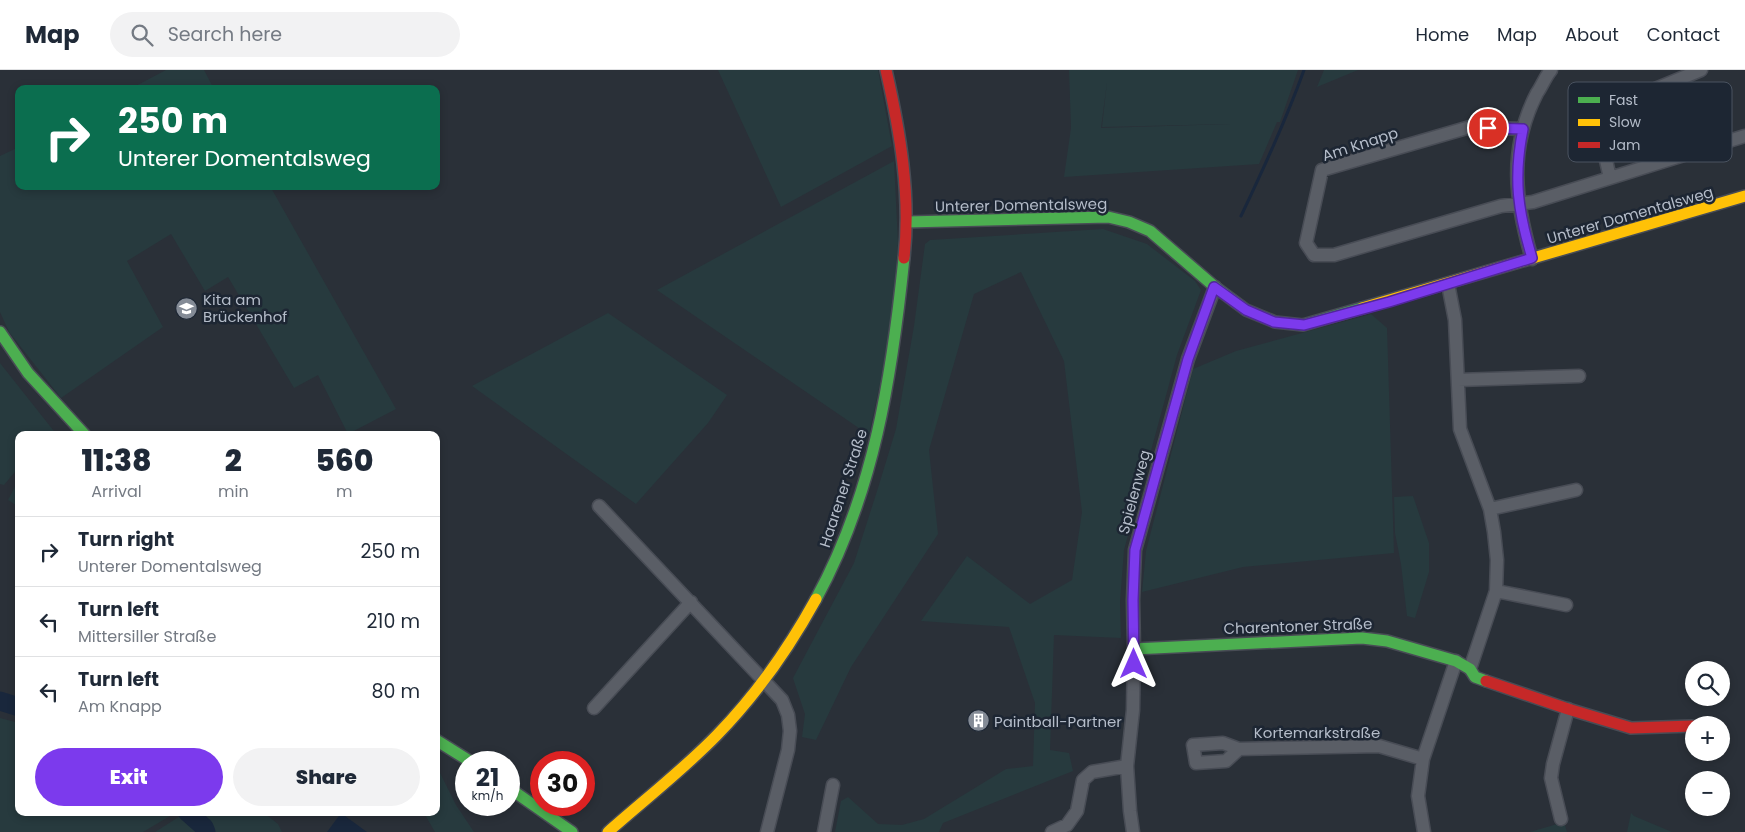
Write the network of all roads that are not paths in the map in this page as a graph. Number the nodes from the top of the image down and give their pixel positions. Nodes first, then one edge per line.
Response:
1 (886, 70) edge
2 (1551, 70) edge
3 (1700, 70) edge
4 (1672, 82) edge
5 (1523, 129) junction
6 (1745, 136) edge
7 (1732, 140) edge
8 (1606, 162) edge
9 (1661, 162) edge
10 (1610, 178) junction
11 (1745, 196) edge
12 (1518, 204) junction
13 (906, 222) junction
14 (1532, 258) junction
15 (1448, 284) junction
16 (1214, 287) junction
17 (0, 332) edge
18 (1579, 376) dead end
19 (1458, 380) junction
20 (81, 431) edge
21 (1576, 490) dead end
22 (599, 506) dead end
23 (1490, 509) junction
24 (1496, 590) junction
25 (690, 602) junction
26 (1566, 605) dead end
27 (1134, 649) junction
28 (1456, 661) junction
29 (1470, 669) junction
30 (764, 680) junction
31 (594, 708) dead end
32 (1568, 708) junction
33 (1685, 726) edge
34 (440, 743) edge
35 (1239, 749) dead end
36 (455, 752) edge
37 (1423, 759) junction
38 (1127, 766) junction
39 (833, 784) dead end
40 (520, 796) edge
41 (1561, 819) dead end
42 (572, 832) edge
43 (608, 832) edge
44 (767, 832) edge
45 (824, 832) edge
46 (1052, 832) edge
47 (1133, 832) edge
48 (1424, 832) edge

1 - 13 street, Haarener Straße
2 - 5 street
3 - 4 street
5 - 12 street
5 - 12 street, Am Knapp
6 - 7 street
8 - 10 street
9 - 10 street
10 - 12 street
11 - 14 street, Unterer Domentalsweg
12 - 14 street
13 - 16 street, Unterer Domentalsweg
13 - 30 street, Haarener Straße
14 - 15 street, Unterer Domentalsweg
15 - 16 street, Unterer Domentalsweg
15 - 19 street
16 - 27 street, Spielenweg
17 - 20 street
18 - 19 street
19 - 23 street
21 - 23 street
22 - 25 street
23 - 24 street
24 - 26 street
24 - 29 street
25 - 30 street
25 - 31 street
27 - 28 street, Charentoner Straße
27 - 38 street, Spielenweg
28 - 29 street, Charentoner Straße
28 - 37 street
29 - 32 street, Charentoner Straße
30 - 43 street, Haarener Straße
30 - 44 street
32 - 33 street, Charentoner Straße
32 - 41 street
34 - 36 street
35 - 37 street, Kortemarkstraße
37 - 48 street
38 - 46 street
38 - 47 street, Spielenweg
39 - 45 street
40 - 42 street

